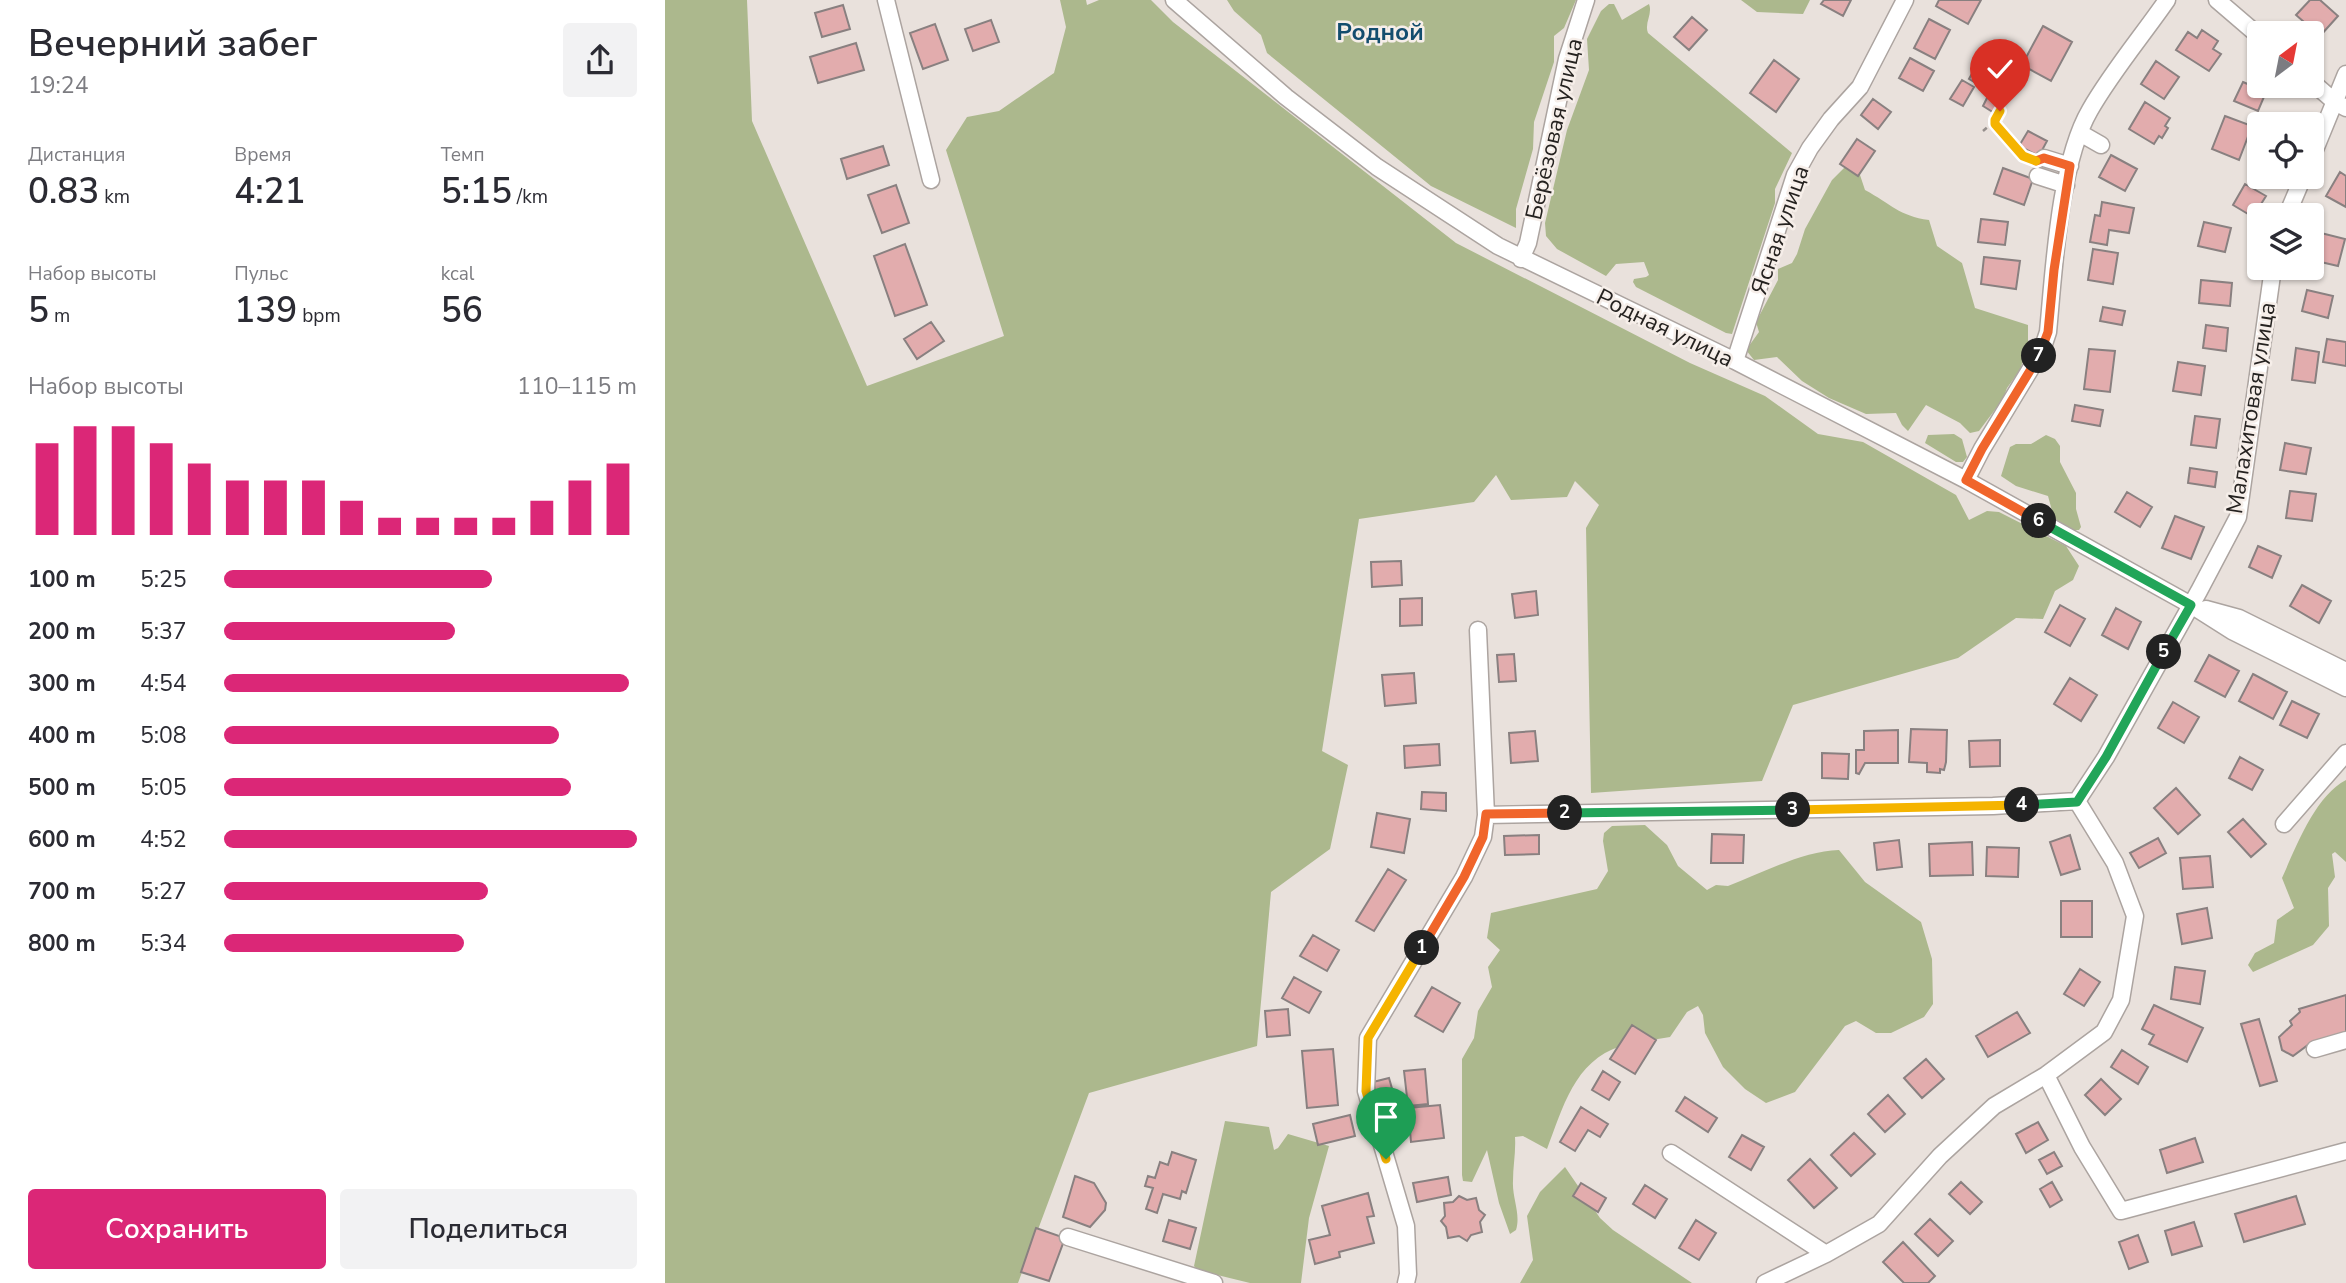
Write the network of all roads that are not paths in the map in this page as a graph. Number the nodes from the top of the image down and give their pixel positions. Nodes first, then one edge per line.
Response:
1 (1174, 0) edge
2 (1586, 0) edge
3 (1905, 0) edge
4 (2167, 0) edge
5 (2217, 0) edge
6 (889, 1) edge
7 (2247, 26) edge
8 (2346, 74) edge
9 (2324, 92) edge
10 (2340, 105) edge
11 (2080, 133) junction
12 (2324, 135) edge
13 (2101, 145) dead end
14 (2044, 158) road end
15 (2070, 166) junction
16 (2038, 176) dead end
17 (931, 180) dead end
18 (2066, 185) junction
19 (1521, 259) junction
20 (2271, 280) edge
21 (1735, 361) junction
22 (1966, 480) junction
23 (2191, 605) junction
24 (1478, 630) dead end
25 (2346, 671) edge
26 (2346, 688) edge
27 (2346, 753) edge
28 (2077, 802) junction
29 (1486, 814) junction
30 (2284, 824) dead end
31 (2346, 1040) edge
32 (2315, 1049) dead end
33 (2046, 1075) junction
34 (2346, 1151) edge
35 (1671, 1153) dead end
36 (1067, 1237) dead end
37 (1826, 1254) junction
38 (1214, 1283) edge
39 (1406, 1283) edge
40 (1765, 1283) edge

1 - 19 street, Родная улица
2 - 19 street, Берёзовая улица
3 - 21 street, Ясная улица
4 - 11 street
5 - 7 street
6 - 17 street
8 - 10 street
9 - 10 street
10 - 12 street
11 - 13 street
11 - 15 street
14 - 15 street
15 - 18 street
16 - 18 street
18 - 22 street
19 - 21 street, Родная улица
20 - 23 street, Малахитовая улица
21 - 22 street, Родная улица
22 - 23 street, Родная улица
23 - 25 street, Родная улица
23 - 26 street, Родная улица
23 - 28 street, Малахитовая улица
24 - 29 street
27 - 30 street
28 - 29 street
28 - 33 street
29 - 39 street
31 - 32 street
33 - 34 street
33 - 37 street
35 - 37 street
36 - 38 street
37 - 40 street

